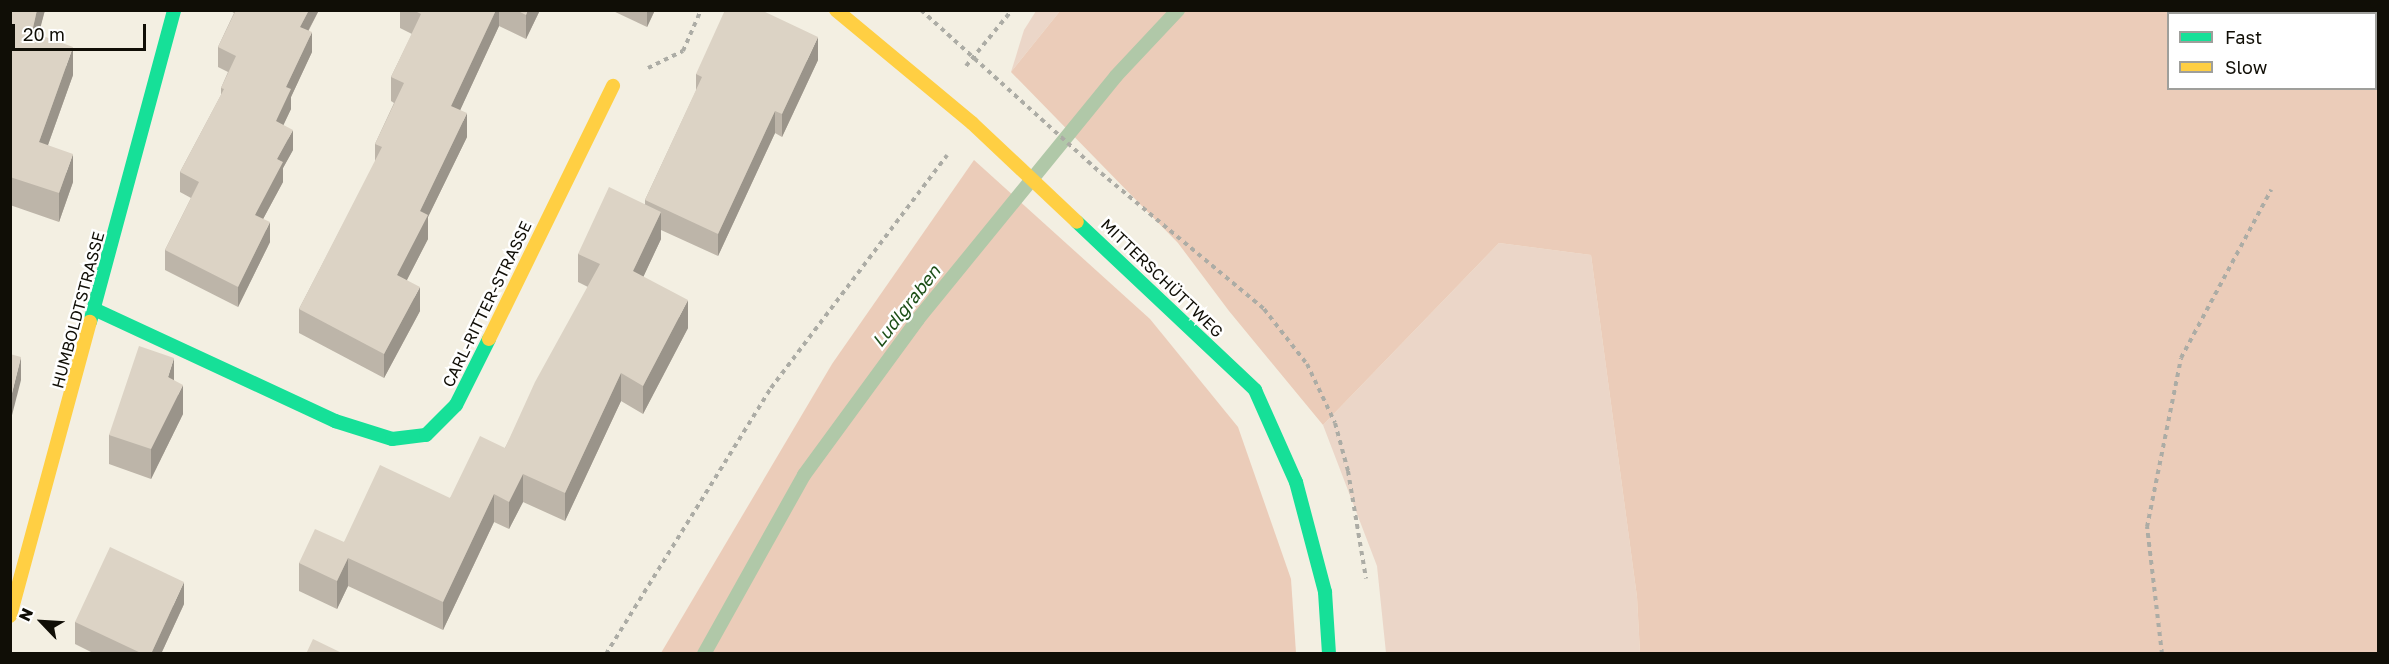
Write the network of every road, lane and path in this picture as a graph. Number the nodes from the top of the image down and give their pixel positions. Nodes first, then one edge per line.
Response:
1 (174, 10) edge
2 (701, 10) edge
3 (836, 10) edge
4 (921, 10) edge
5 (1012, 10) edge
6 (975, 56) junction
7 (613, 86) joint
8 (940, 96) junction
9 (972, 123) junction
10 (1101, 173) dead end
11 (2271, 190) dead end
12 (96, 310) junction
13 (10, 616) edge
14 (606, 654) edge
15 (1329, 654) edge
16 (2162, 654) edge

1 - 12 street, HUMBOLDTSTRASSE
2 - 7 path
3 - 8 street, MITTERSCHÜTTWEG
4 - 6 path
5 - 6 path
6 - 8 path
6 - 10 path
7 - 12 street, CARL-RITTER-STRASSE
8 - 9 street, MITTERSCHÜTTWEG
9 - 14 path
9 - 15 street, MITTERSCHÜTTWEG
11 - 16 path
12 - 13 street, HUMBOLDTSTRASSE

